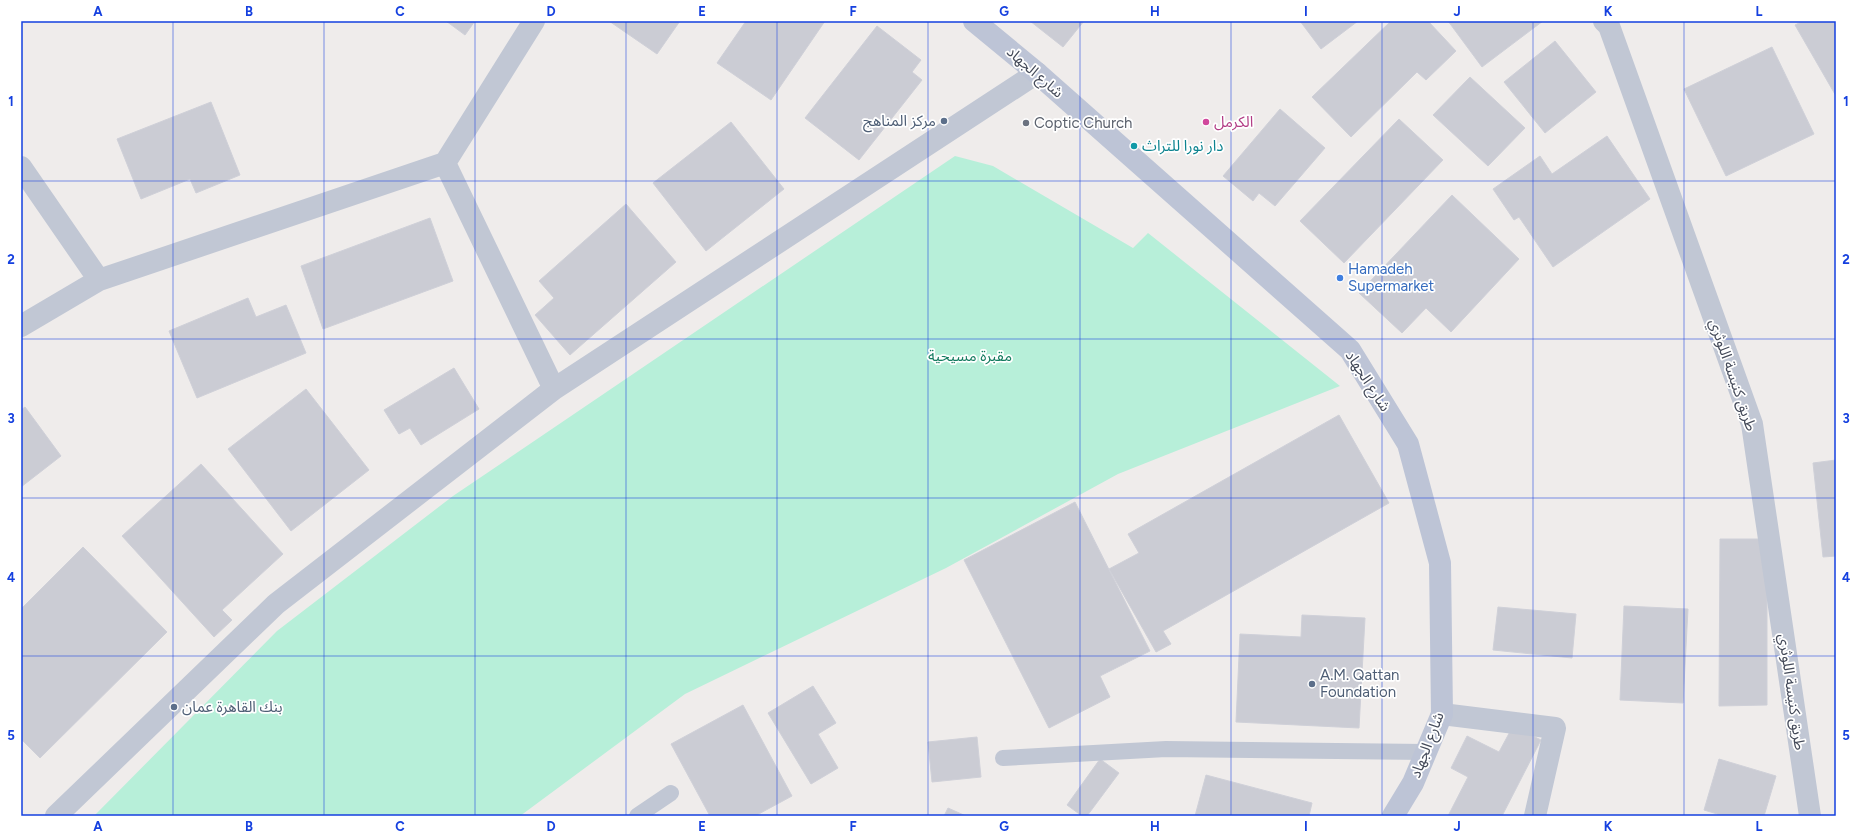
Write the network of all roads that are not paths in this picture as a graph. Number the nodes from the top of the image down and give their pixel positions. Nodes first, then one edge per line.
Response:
1 (534, 21) edge
2 (974, 21) edge
3 (1604, 21) edge
4 (1037, 73) junction
5 (445, 163) junction
6 (21, 167) edge
7 (99, 280) junction
8 (21, 326) edge
9 (554, 389) junction
10 (1442, 714) junction
11 (1426, 752) junction
12 (1003, 758) dead end
13 (671, 793) dead end
14 (56, 816) edge
15 (637, 816) edge
16 (1393, 816) edge
17 (1535, 816) edge
18 (1810, 816) edge

1 - 5 street
2 - 4 street, شارع الجهاد
3 - 18 street, طريق كنيسة اللوثري
4 - 9 street
4 - 10 street, شارع الجهاد
5 - 7 street
5 - 9 street
6 - 7 street
7 - 8 street
9 - 14 street
10 - 11 street, شارع الجهاد
10 - 17 street
11 - 12 lane
11 - 16 street, شارع الجهاد
13 - 15 lane

